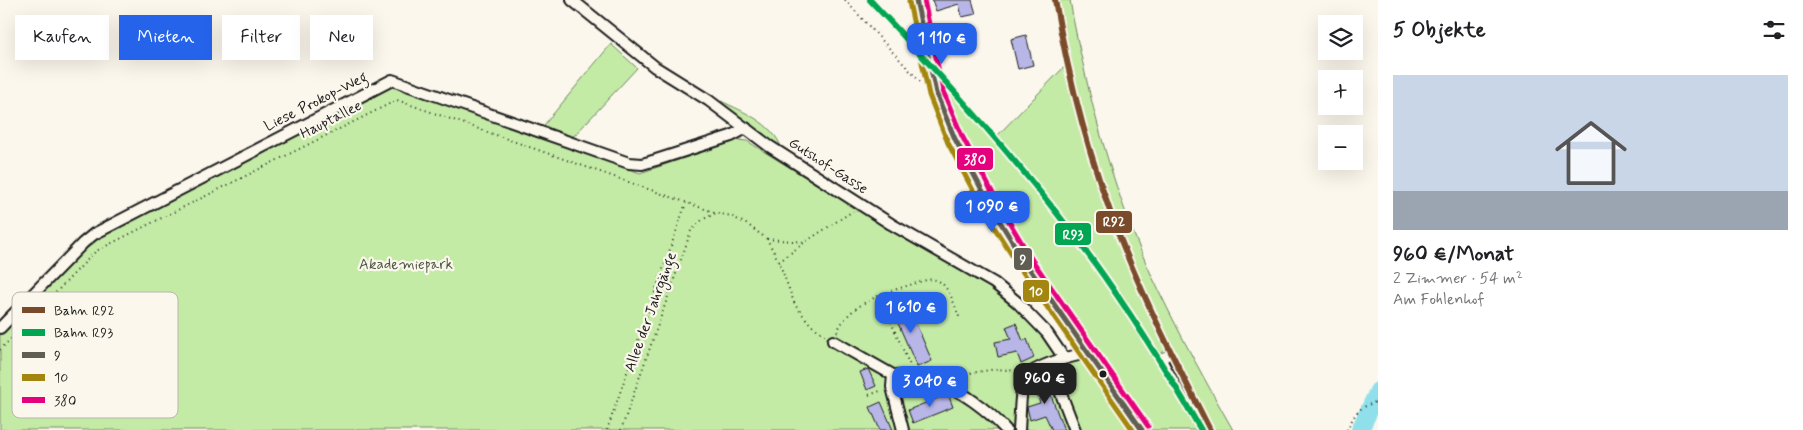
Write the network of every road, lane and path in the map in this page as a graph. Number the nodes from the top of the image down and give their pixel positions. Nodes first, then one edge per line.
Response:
1 (572, 0) edge
2 (845, 0) edge
3 (916, 0) edge
4 (925, 86) dead end
5 (746, 128) junction
6 (686, 203) junction
7 (857, 208) dead end
8 (716, 214) junction
9 (767, 239) junction
10 (805, 242) junction
11 (779, 262) junction
12 (35, 292) edge
13 (57, 292) edge
14 (12, 316) edge
15 (960, 318) dead end
16 (891, 322) dead end
17 (0, 328) edge
18 (12, 338) edge
19 (833, 341) junction
20 (0, 350) edge
21 (1087, 353) junction
22 (1064, 358) junction
23 (1050, 365) junction
24 (1027, 374) junction
25 (893, 375) junction
26 (951, 376) dead end
27 (916, 380) junction
28 (892, 387) junction
29 (869, 395) dead end
30 (1378, 401) edge
31 (607, 430) edge
32 (621, 430) edge
33 (903, 430) edge
34 (1006, 430) edge
35 (1019, 430) edge
36 (1075, 430) edge
37 (1142, 430) edge
38 (1347, 430) edge

1 - 5 street, Gutshof-Gasse
2 - 4 path
3 - 21 street
5 - 12 street, Liese Prokop-Weg
5 - 22 street, Gutshof-Gasse
6 - 8 path, Hauptallee
6 - 13 path, Hauptallee
6 - 31 path
7 - 10 path
8 - 9 path, Hauptallee
8 - 32 path, Allee der Jahrgänge
9 - 10 path
9 - 11 path
10 - 11 path
11 - 19 path
14 - 17 street, Liese Prokop-Weg
15 - 19 path
16 - 27 path
18 - 20 path, Hauptallee
19 - 25 street
21 - 22 street
21 - 37 street
22 - 23 street
23 - 24 street
23 - 36 street
24 - 26 path
24 - 35 street
25 - 27 street
25 - 28 street
27 - 34 street
28 - 29 path
28 - 33 street
30 - 38 path

